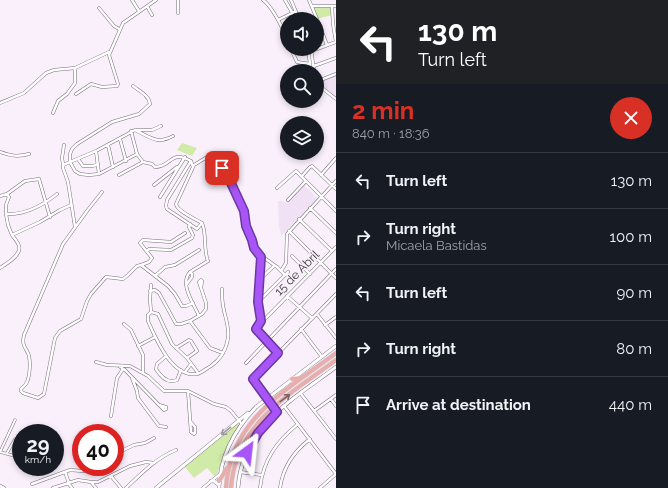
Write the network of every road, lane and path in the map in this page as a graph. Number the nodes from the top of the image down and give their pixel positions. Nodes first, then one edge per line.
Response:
1 (132, 0) edge
2 (156, 0) edge
3 (178, 0) edge
4 (263, 0) edge
5 (285, 0) edge
6 (291, 0) edge
7 (309, 0) edge
8 (147, 6) junction
9 (312, 6) junction
10 (332, 6) junction
11 (336, 6) edge
12 (98, 8) dead end
13 (139, 11) junction
14 (294, 12) joint
15 (314, 12) edge
16 (178, 13) dead end
17 (152, 15) dead end
18 (278, 20) joint
19 (280, 24) edge
20 (120, 29) junction
21 (324, 37) edge
22 (336, 42) edge
23 (327, 45) junction
24 (324, 46) edge
25 (110, 52) junction
26 (294, 56) edge
27 (310, 56) edge
28 (336, 58) edge
29 (310, 64) joint
30 (320, 64) edge
31 (75, 68) junction
32 (336, 74) edge
33 (324, 79) edge
34 (133, 86) dead end
35 (324, 90) edge
36 (76, 94) dead end
37 (336, 99) edge
38 (0, 103) edge
39 (54, 113) dead end
40 (161, 126) dead end
41 (135, 130) junction
42 (131, 131) junction
43 (173, 136) dead end
44 (120, 139) junction
45 (64, 145) dead end
46 (108, 145) junction
47 (96, 151) junction
48 (0, 152) edge
49 (29, 154) dead end
50 (137, 154) junction
51 (185, 157) junction
52 (336, 158) edge
53 (78, 159) junction
54 (126, 161) junction
55 (190, 161) junction
56 (70, 162) junction
57 (143, 162) junction
58 (98, 164) junction
59 (63, 165) junction
60 (178, 166) junction
61 (113, 167) junction
62 (193, 168) junction
63 (99, 174) junction
64 (321, 174) junction
65 (119, 175) dead end
66 (302, 176) junction
67 (306, 181) junction
68 (336, 181) edge
69 (154, 185) dead end
70 (332, 185) junction
71 (277, 188) dead end
72 (336, 189) edge
73 (102, 192) dead end
74 (7, 194) junction
75 (56, 194) dead end
76 (0, 196) edge
77 (321, 197) junction
78 (160, 198) dead end
79 (288, 200) dead end
80 (45, 202) junction
81 (71, 205) junction
82 (310, 208) junction
83 (336, 211) edge
84 (6, 214) junction
85 (50, 217) junction
86 (299, 219) junction
87 (202, 223) junction
88 (190, 224) junction
89 (75, 228) junction
90 (289, 231) junction
91 (185, 233) dead end
92 (336, 233) edge
93 (12, 234) junction
94 (336, 247) edge
95 (199, 250) dead end
96 (147, 251) junction
97 (332, 251) junction
98 (292, 256) dead end
99 (261, 257) junction
100 (321, 263) junction
101 (141, 265) junction
102 (275, 266) junction
103 (0, 268) edge
104 (336, 269) edge
105 (281, 271) junction
106 (332, 273) junction
107 (310, 274) junction
108 (155, 276) junction
109 (336, 278) edge
110 (259, 280) junction
111 (151, 284) dead end
112 (201, 288) dead end
113 (222, 289) dead end
114 (150, 291) junction
115 (336, 294) edge
116 (287, 296) junction
117 (258, 302) junction
118 (193, 303) junction
119 (299, 307) junction
120 (151, 312) junction
121 (316, 314) junction
122 (199, 316) junction
123 (336, 317) edge
124 (312, 318) junction
125 (190, 320) junction
126 (261, 321) junction
127 (124, 324) dead end
128 (325, 325) junction
129 (301, 329) junction
130 (155, 337) junction
131 (336, 338) edge
132 (266, 341) junction
133 (138, 346) junction
134 (336, 346) edge
135 (176, 348) junction
136 (223, 353) junction
137 (278, 353) junction
138 (336, 353) edge
139 (165, 357) junction
140 (322, 357) junction
141 (187, 358) junction
142 (335, 361) edge
143 (96, 362) dead end
144 (246, 363) dead end
145 (191, 364) junction
146 (119, 366) junction
147 (336, 367) edge
148 (123, 369) junction
149 (181, 370) junction
150 (185, 372) junction
151 (143, 373) junction
152 (198, 374) junction
153 (132, 378) junction
154 (304, 378) junction
155 (292, 379) junction
156 (188, 392) junction
157 (301, 394) junction
158 (336, 395) edge
159 (267, 398) junction
160 (331, 399) junction
161 (270, 403) junction
162 (159, 405) dead end
163 (284, 406) junction
164 (336, 406) edge
165 (256, 407) junction
166 (273, 407) junction
167 (314, 411) junction
168 (277, 412) junction
169 (111, 416) dead end
170 (15, 420) dead end
171 (239, 420) junction
172 (190, 421) dead end
173 (241, 424) junction
174 (298, 424) junction
175 (166, 427) dead end
176 (154, 438) dead end
177 (336, 439) edge
178 (310, 440) junction
179 (12, 445) edge
180 (124, 449) edge
181 (176, 450) dead end
182 (7, 454) junction
183 (12, 455) edge
184 (154, 463) junction
185 (230, 465) junction
186 (124, 469) edge
187 (72, 471) edge
188 (65, 472) junction
189 (240, 472) junction
190 (220, 474) junction
191 (336, 474) edge
192 (262, 475) junction
193 (111, 476) joint
194 (211, 481) junction
195 (91, 482) junction
196 (68, 483) junction
197 (32, 484) dead end
198 (219, 485) edge
199 (0, 486) edge
200 (4, 488) edge
201 (53, 488) edge
202 (72, 488) edge
203 (96, 488) edge
204 (121, 488) edge
205 (126, 488) edge
206 (156, 488) edge
207 (203, 488) edge
208 (226, 488) edge
209 (232, 488) edge
210 (238, 488) edge
211 (260, 488) edge
212 (280, 488) edge
213 (320, 488) edge

1 - 13 street
2 - 8 street
3 - 16 street
4 - 18 street
5 - 14 street
6 - 14 street
7 - 9 street
8 - 13 street
8 - 17 street
9 - 10 street
9 - 15 street
10 - 11 street
10 - 22 street
12 - 20 street
13 - 20 street
18 - 19 street
20 - 25 street
21 - 23 street
22 - 23 street
23 - 24 street
25 - 31 street
25 - 36 street
26 - 29 street
27 - 29 street
28 - 30 street
31 - 38 street
31 - 39 street
32 - 33 street
34 - 56 street
35 - 37 street
40 - 41 street
41 - 42 street
41 - 43 street
42 - 44 street
42 - 50 street
44 - 46 street
44 - 54 street
45 - 59 street
46 - 47 street
46 - 61 street
47 - 53 street
47 - 58 street
48 - 49 street
50 - 54 street
50 - 57 street
51 - 55 street
51 - 57 street
51 - 60 street
52 - 64 street
53 - 56 street
53 - 58 street
54 - 61 street
55 - 62 street
55 - 88 street
56 - 59 street
56 - 63 street
57 - 65 street
58 - 63 street
59 - 81 street
60 - 69 street
60 - 78 street
61 - 63 street
62 - 87 street
62 - 99 street
64 - 66 street
64 - 70 street
66 - 67 street
66 - 71 street
67 - 77 street
67 - 79 street
68 - 70 street
70 - 72 street
70 - 77 street
73 - 89 street
74 - 76 street
74 - 80 street
74 - 84 street
75 - 80 street
77 - 82 street
77 - 83 street
80 - 84 street
80 - 85 street
81 - 85 street
81 - 89 street
82 - 86 street
82 - 92 street
84 - 93 street
85 - 93 street
86 - 90 street
86 - 97 street
87 - 88 street
87 - 118 street
88 - 96 street
89 - 101 street
90 - 100 street
90 - 105 street
91 - 96 street
93 - 103 street
94 - 97 street, 15 de Abril
95 - 108 street
96 - 101 street
97 - 100 street, 15 de Abril
98 - 107 street
99 - 102 street
99 - 110 street
100 - 106 street
100 - 107 street, 15 de Abril
101 - 108 street
102 - 105 street
102 - 110 street
104 - 106 street
105 - 117 street
106 - 109 street
106 - 119 street
107 - 116 street, 15 de Abril
108 - 118 street
110 - 117 street
111 - 114 street
112 - 122 street
113 - 136 street
114 - 120 street
114 - 125 street
115 - 121 street
116 - 119 street
116 - 126 street, 15 de Abril
117 - 126 street
118 - 122 street
119 - 124 street
119 - 132 street
120 - 130 street
120 - 135 street
121 - 124 street
121 - 128 street
122 - 125 street
123 - 128 street
124 - 129 street
125 - 136 street
126 - 132 street, 15 de Abril
127 - 133 street
128 - 131 street
129 - 137 street
129 - 140 street
130 - 133 street
130 - 139 street
132 - 137 street
132 - 144 street
133 - 151 street
134 - 140 street
135 - 141 street
135 - 141 street
136 - 152 street
137 - 159 street
138 - 154 main road
139 - 149 street
139 - 149 street
140 - 155 street
141 - 145 street
166 -> 142 main road
143 - 146 street
145 - 150 street
145 - 152 street
146 - 148 street
146 - 151 street
147 - 157 street
148 - 153 street
148 - 169 street
149 - 150 street
150 - 152 street
151 - 156 street
153 - 162 street
153 - 175 street
154 - 155 main road
154 - 161 main road
155 - 159 street
156 - 171 street
156 - 172 street
157 - 163 street
157 - 167 street
158 - 160 street
159 - 161 street
159 - 165 street
160 - 164 street
160 - 167 street
161 - 166 street
161 - 185 main road
163 - 168 street
163 - 174 street
165 - 171 street
165 - 173 street
166 - 168 street
166 - 209 main road
167 - 177 street
168 - 189 street
170 - 182 street
171 - 173 street
171 -> 206 street
173 - 190 street
174 - 178 street
174 - 192 street
176 - 180 street
178 - 191 street
178 - 212 street
179 - 182 street
181 - 184 street
182 - 183 street
184 - 186 street
184 - 205 street
185 - 198 main road
185 - 208 main road
187 - 188 street
188 - 196 street
188 - 197 street
189 - 192 street
189 - 210 street
190 - 194 street
190 - 198 street
191 - 213 street
192 - 211 street
193 - 195 street
193 - 204 street
194 - 198 street
194 - 207 street
195 - 196 street
195 - 203 street
196 - 201 street
196 - 202 street
199 - 200 street

